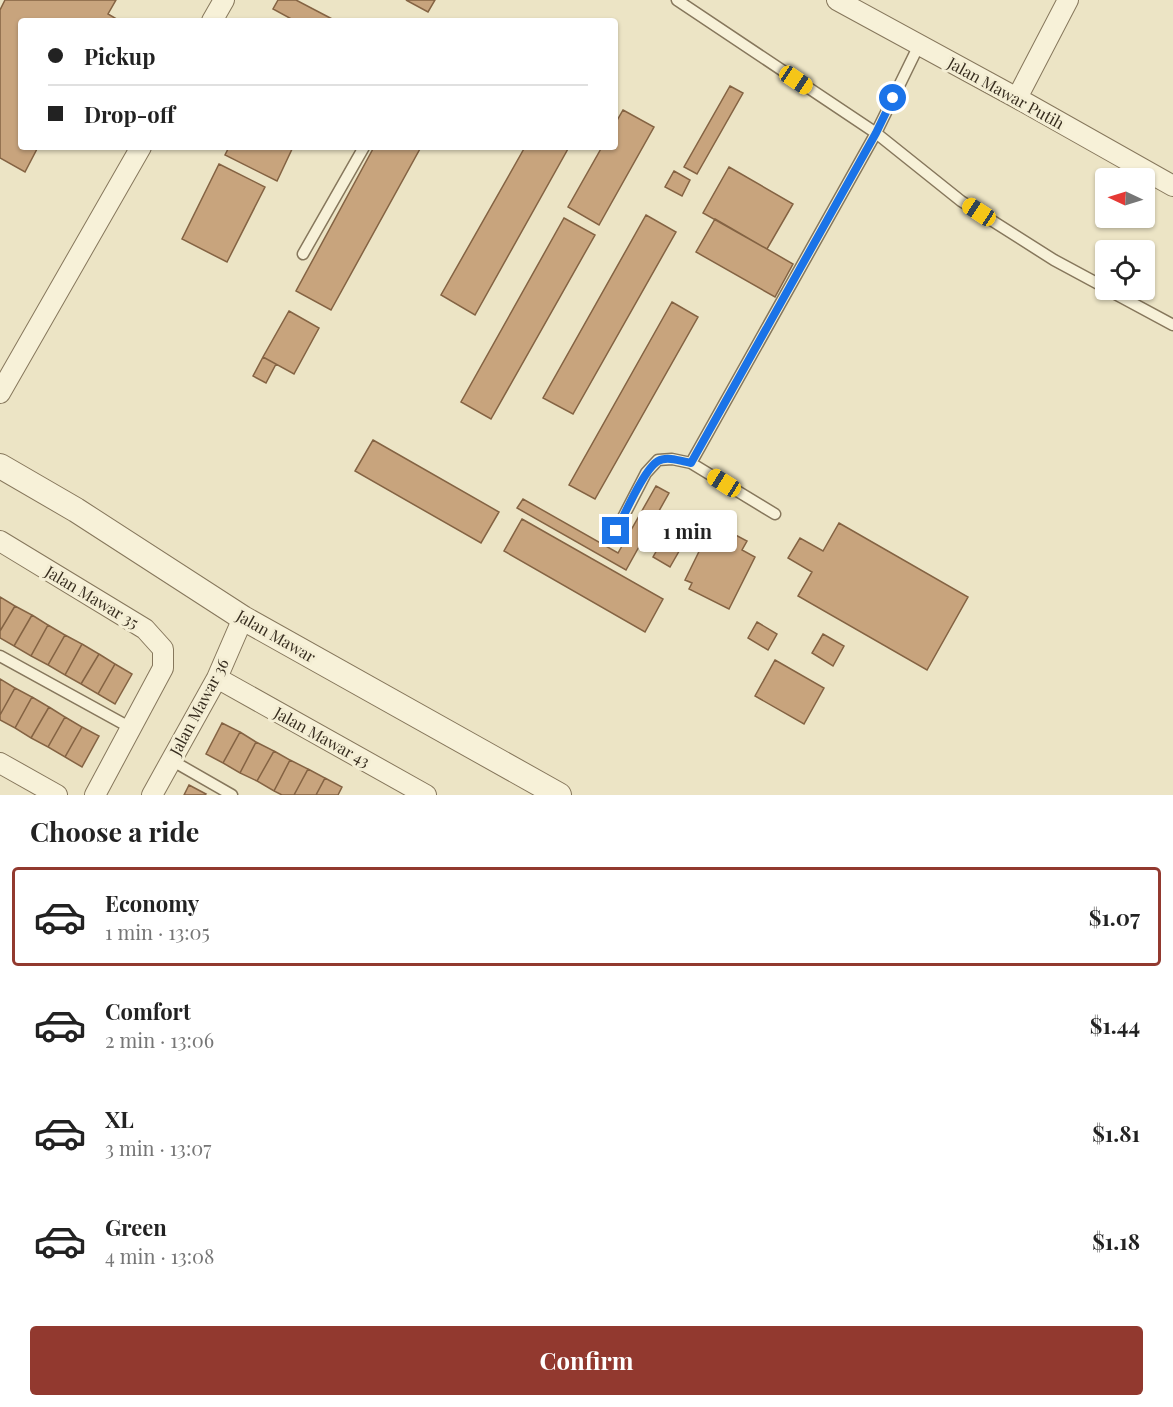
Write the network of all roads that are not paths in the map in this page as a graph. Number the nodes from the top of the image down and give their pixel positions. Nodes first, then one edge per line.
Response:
1 (224, 0) edge
2 (677, 0) edge
3 (837, 0) edge
4 (1068, 0) edge
5 (215, 18) edge
6 (919, 45) junction
7 (1017, 98) junction
8 (876, 133) junction
9 (139, 150) edge
10 (362, 150) edge
11 (1173, 186) edge
12 (303, 254) dead end
13 (1095, 282) edge
14 (1127, 300) edge
15 (1173, 325) edge
16 (0, 393) edge
17 (691, 463) junction
18 (0, 466) edge
19 (775, 514) dead end
20 (616, 531) dead end
21 (0, 541) edge
22 (243, 618) junction
23 (0, 657) edge
24 (217, 678) junction
25 (131, 728) junction
26 (171, 760) junction
27 (0, 763) edge
28 (57, 795) edge
29 (95, 795) edge
30 (152, 795) edge
31 (232, 795) edge
32 (426, 795) edge
33 (559, 795) edge

1 - 5 street
2 - 8 lane
3 - 6 street, Jalan Mawar Putih
4 - 7 street
6 - 7 street, Jalan Mawar Putih
6 - 8 lane
7 - 11 street, Jalan Mawar Putih
8 - 13 lane
8 - 17 lane
9 - 16 street
10 - 12 lane
14 - 15 lane
17 - 19 lane
17 - 20 lane
18 - 22 street, Jalan Mawar
21 - 25 street, Jalan Mawar 35
22 - 24 street, Jalan Mawar 36
22 - 33 street, Jalan Mawar
23 - 25 lane
24 - 26 street, Jalan Mawar 36
24 - 32 street, Jalan Mawar 43
25 - 29 street, Jalan Mawar 35
26 - 30 street, Jalan Mawar 36
26 - 31 lane
27 - 28 street

